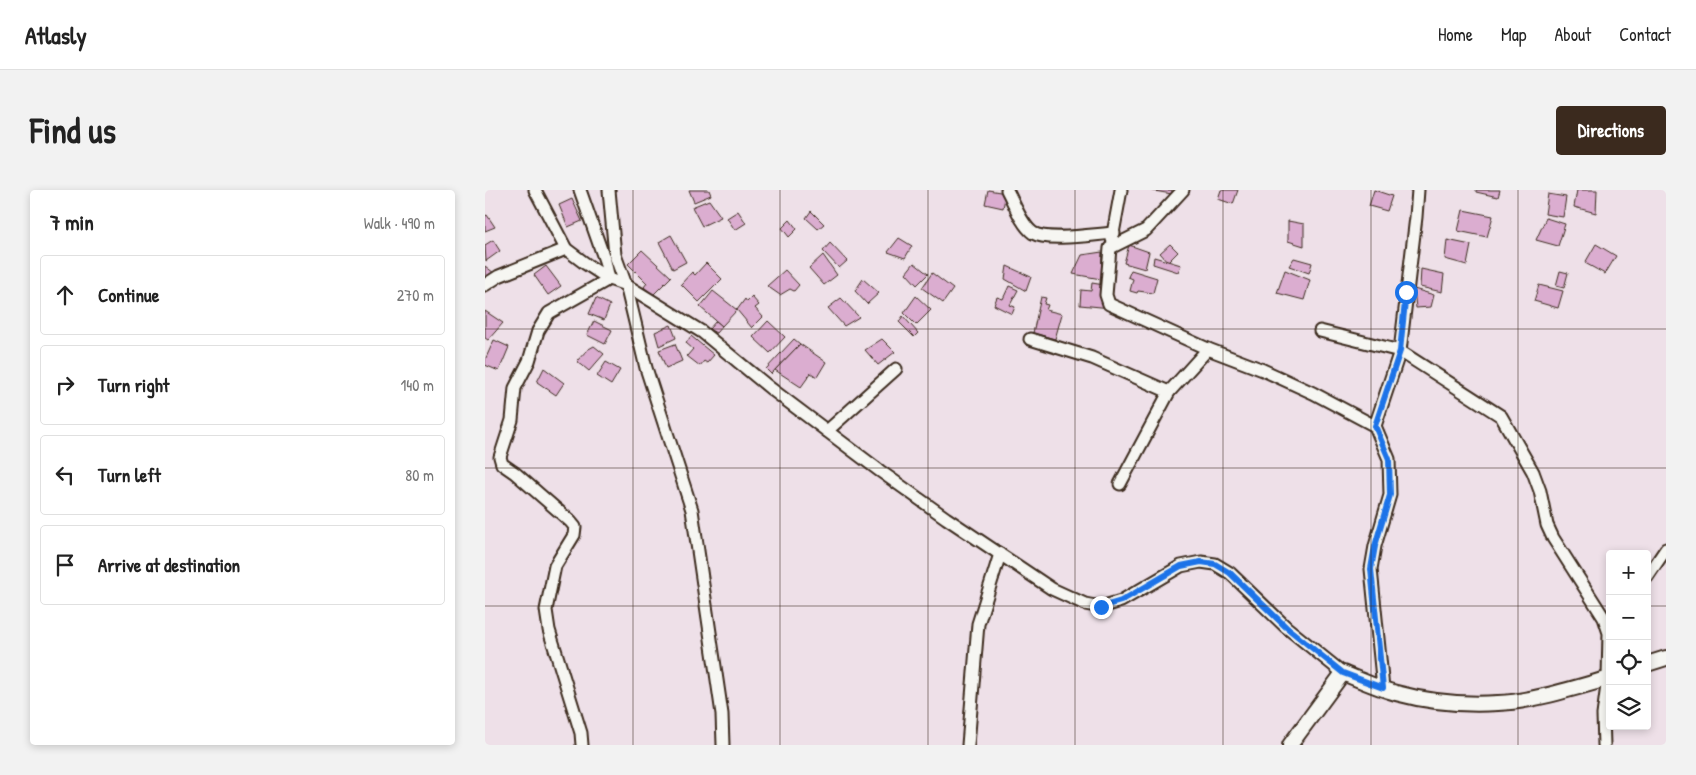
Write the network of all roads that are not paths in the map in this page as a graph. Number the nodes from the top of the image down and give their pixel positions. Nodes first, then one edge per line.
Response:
1 (535, 190) edge
2 (580, 190) edge
3 (609, 190) edge
4 (1007, 190) edge
5 (1121, 190) edge
6 (1183, 190) edge
7 (1418, 190) edge
8 (1114, 233) junction
9 (566, 248) junction
10 (1110, 248) junction
11 (609, 279) junction
12 (485, 285) edge
13 (626, 285) junction
14 (1320, 331) dead end
15 (1030, 339) dead end
16 (1208, 348) junction
17 (1400, 351) junction
18 (896, 369) dead end
19 (1169, 392) junction
20 (1375, 426) junction
21 (827, 431) junction
22 (1119, 484) dead end
23 (1666, 549) edge
24 (1000, 554) junction
25 (1651, 571) edge
26 (1606, 623) edge
27 (1666, 658) edge
28 (1651, 663) edge
29 (1343, 673) junction
30 (1606, 679) edge
31 (1608, 685) edge
32 (1383, 688) junction
33 (582, 745) edge
34 (723, 745) edge
35 (968, 745) edge
36 (1290, 745) edge
37 (1604, 745) edge

1 - 9 street
2 - 11 street
3 - 13 street
4 - 8 street
5 - 8 street
6 - 10 street
7 - 17 street
8 - 10 street
9 - 11 street
9 - 12 street
10 - 16 street
11 - 13 street
11 - 33 street
13 - 21 street
13 - 34 street
14 - 17 street
15 - 19 street
16 - 19 street
16 - 20 street
17 - 20 street
17 - 26 street
18 - 21 street
19 - 22 street
20 - 32 street
21 - 24 street
23 - 25 street
24 - 29 street
24 - 35 street
27 - 28 street
29 - 32 street
29 - 36 street
30 - 32 street
31 - 37 street

